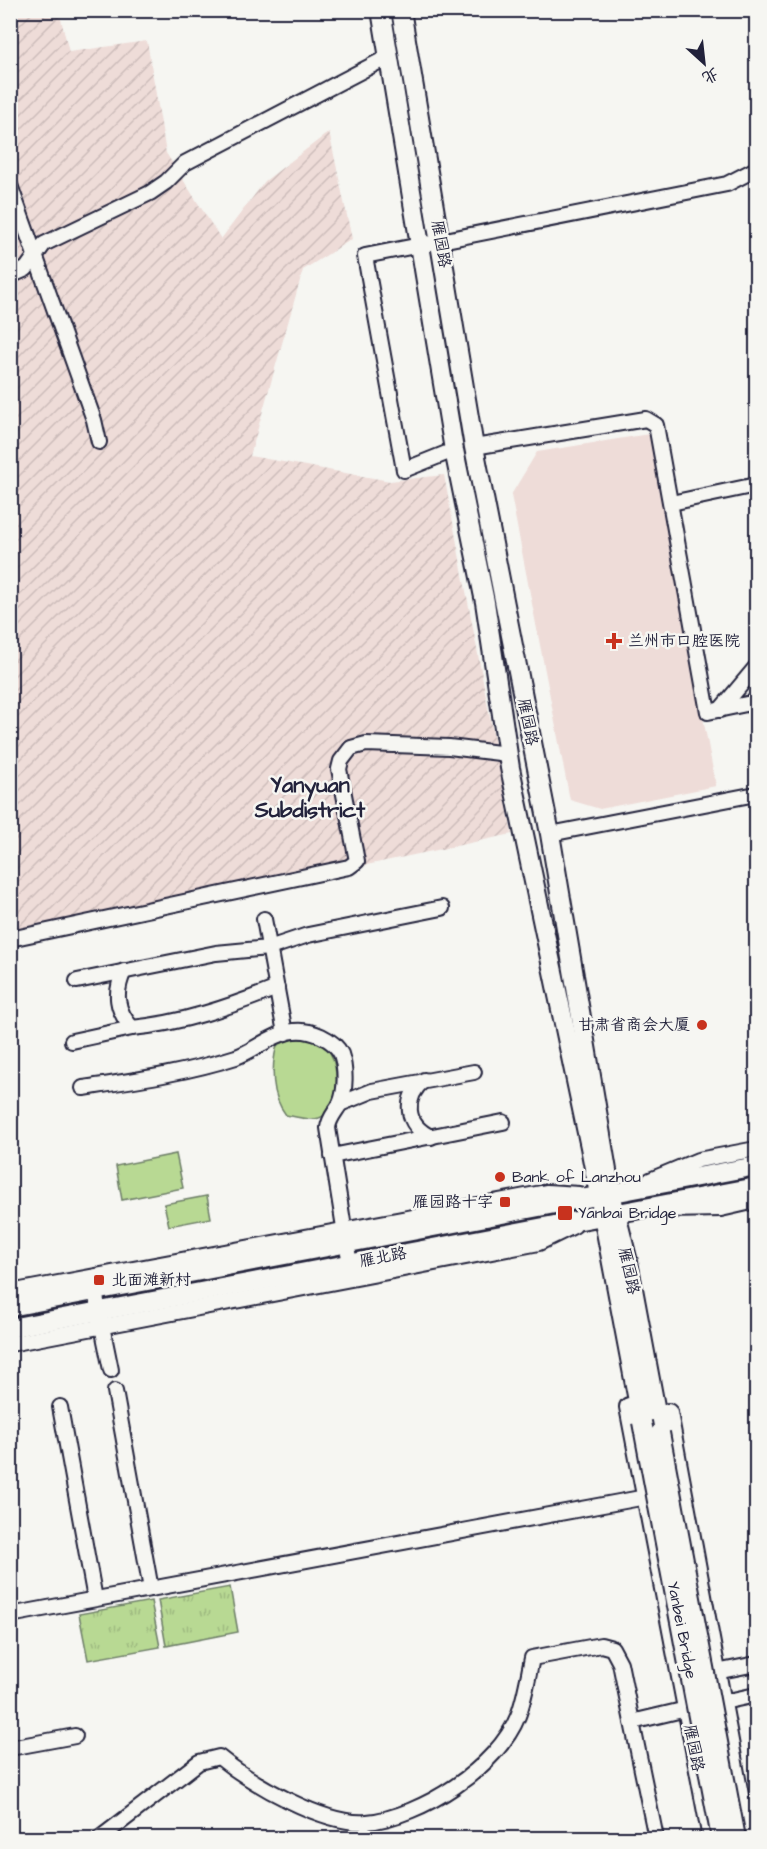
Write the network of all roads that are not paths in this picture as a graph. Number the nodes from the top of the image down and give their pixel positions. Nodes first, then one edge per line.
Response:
1 (381, 10) edge
2 (401, 10) edge
3 (388, 57) junction
4 (756, 169) edge
5 (10, 185) edge
6 (441, 240) junction
7 (421, 244) junction
8 (35, 256) junction
9 (10, 276) edge
10 (99, 442) dead end
11 (474, 447) junction
12 (454, 450) junction
13 (756, 485) edge
14 (670, 503) junction
15 (756, 667) edge
16 (756, 702) edge
17 (720, 710) junction
18 (507, 754) junction
19 (756, 795) edge
20 (550, 834) junction
21 (442, 908) dead end
22 (264, 919) dead end
23 (10, 939) edge
24 (269, 948) junction
25 (124, 971) junction
26 (76, 981) dead end
27 (277, 988) junction
28 (132, 1028) junction
29 (285, 1033) junction
30 (72, 1041) dead end
31 (474, 1072) dead end
32 (424, 1080) junction
33 (83, 1088) dead end
34 (340, 1104) junction
35 (503, 1122) dead end
36 (431, 1137) junction
37 (756, 1149) edge
38 (332, 1156) junction
39 (756, 1166) edge
40 (756, 1187) edge
41 (606, 1195) junction
42 (756, 1201) edge
43 (610, 1214) junction
44 (345, 1237) junction
45 (351, 1271) junction
46 (94, 1284) junction
47 (10, 1292) edge
48 (10, 1307) edge
49 (101, 1318) junction
50 (10, 1328) edge
51 (10, 1344) edge
52 (111, 1370) dead end
53 (114, 1390) dead end
54 (60, 1407) dead end
55 (642, 1422) joint
56 (660, 1433) joint
57 (646, 1497) junction
58 (151, 1589) junction
59 (95, 1599) junction
60 (10, 1615) edge
61 (756, 1664) edge
62 (716, 1672) junction
63 (756, 1695) edge
64 (721, 1702) junction
65 (687, 1709) junction
66 (632, 1722) junction
67 (75, 1736) dead end
68 (10, 1748) edge
69 (100, 1839) edge
70 (656, 1839) edge
71 (712, 1839) edge
72 (721, 1839) edge
73 (736, 1839) edge
74 (747, 1839) edge

1 - 3 main road, 雁园路
2 - 6 main road, 雁园路
3 - 7 main road, 雁园路
3 - 8 street
4 - 6 street
5 - 8 street
6 - 7 street
6 - 11 main road, 雁园路
7 - 12 main road, 雁园路
7 - 12 street
8 - 9 street
8 - 10 street
11 - 12 main road
11 - 14 street
11 - 20 main road, 雁园路
12 - 18 main road, 雁园路
13 - 14 street
14 - 17 street
15 - 17 street
16 - 17 street
18 - 23 street
18 - 41 main road, 雁园路
19 - 20 street
20 - 41 main road, 雁园路
21 - 24 street
22 - 24 street
24 - 25 street
24 - 27 street
25 - 26 street
25 - 28 street
27 - 28 street
27 - 29 street
28 - 30 street
29 - 33 street
29 - 34 street
31 - 32 street
32 - 34 street
32 - 36 street
34 - 38 street
35 - 36 street
36 - 38 street
37 - 41 street
38 - 44 street
39 - 41 main road, 雁北路
40 - 43 main road, 雁北路
41 - 43 main road, 雁园路
41 - 43 main road, 雁园路
41 - 44 main road, 雁北路
42 - 43 street
43 - 45 main road, 雁北路
43 - 55 main road, 雁园路
43 - 56 main road, 雁园路
43 - 57 main road, 雁园路
43 - 62 main road, 雁园路
44 - 45 street
44 - 46 main road, 雁北路
45 - 49 main road, 雁北路
46 - 47 street
46 - 48 main road, 雁北路
46 - 49 street
49 - 50 main road, 雁北路
49 - 51 street
49 - 52 street
53 - 58 street
54 - 59 street
55 - 72 main road, Yanbei Bridge, bridge
56 - 73 main road, Yanbei Bridge, bridge
57 - 58 street
57 - 65 main road, 雁园路
58 - 59 street
59 - 60 street
61 - 62 street
62 - 64 main road, 雁园路
63 - 64 street
64 - 65 street
64 - 74 main road, 雁园路
65 - 66 street
65 - 71 main road, 雁园路
66 - 69 street
66 - 70 street
67 - 68 street

